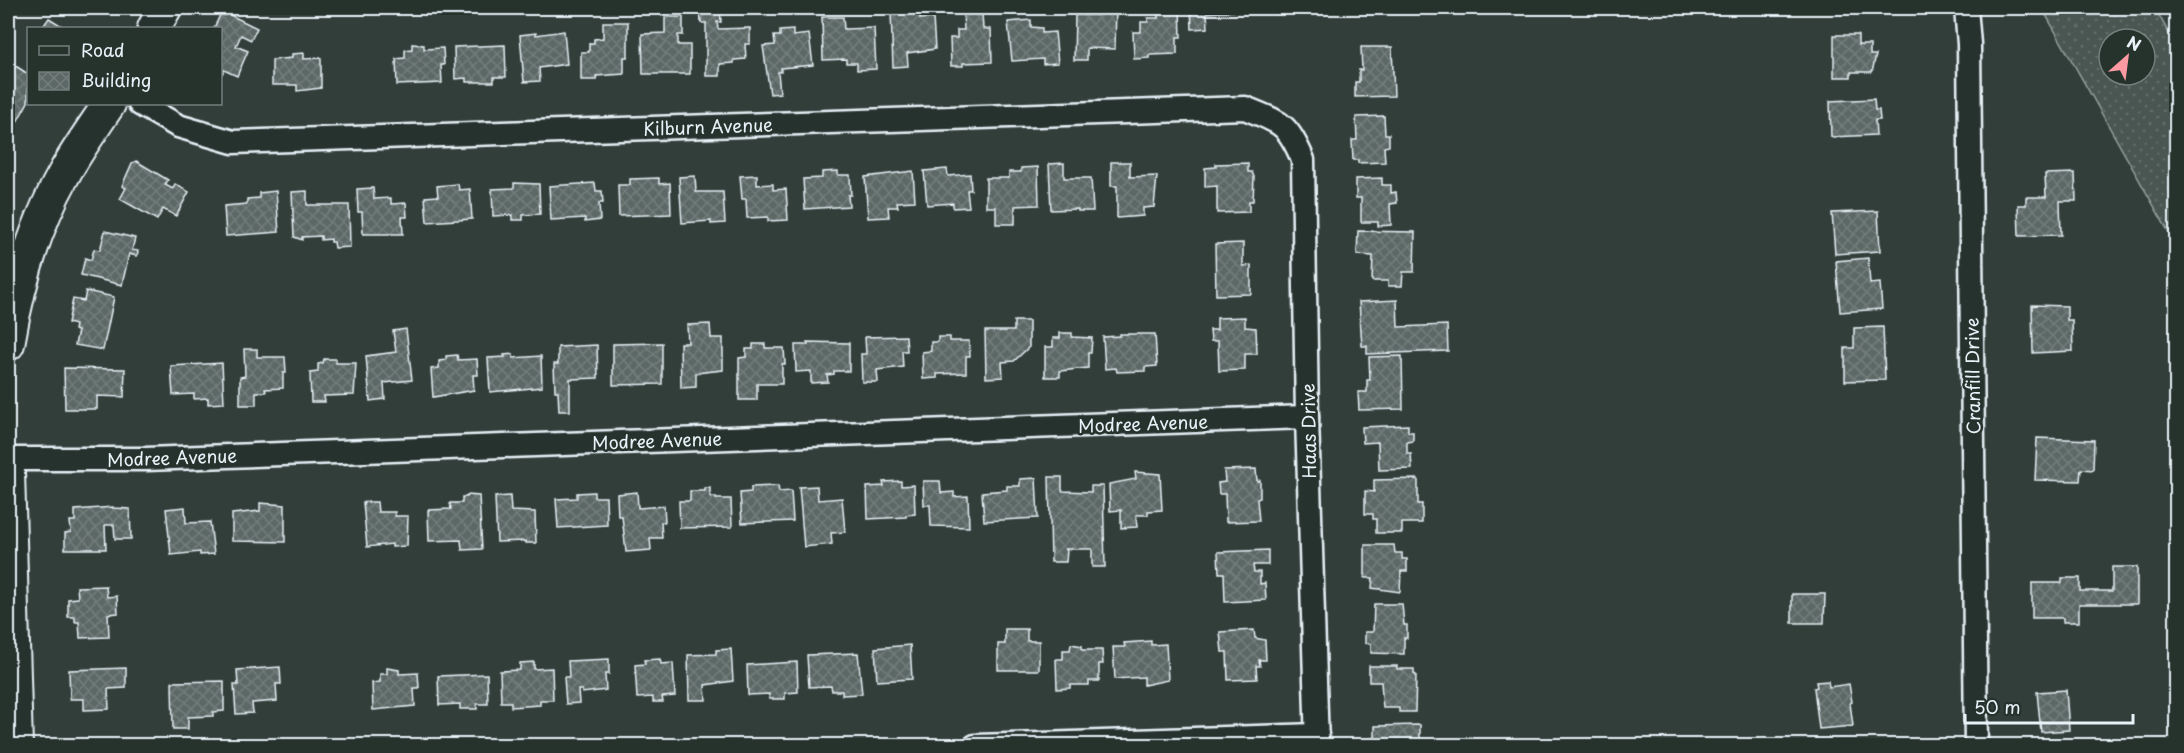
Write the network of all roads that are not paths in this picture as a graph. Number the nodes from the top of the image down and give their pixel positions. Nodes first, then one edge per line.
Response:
1 (165, 8) edge
2 (1966, 8) edge
3 (155, 27) edge
4 (108, 105) edge
5 (142, 105) edge
6 (1281, 123) joint
7 (8, 344) edge
8 (1307, 417) junction
9 (8, 459) edge
10 (8, 472) edge
11 (1317, 740) edge
12 (16, 746) edge
13 (975, 746) edge
14 (1976, 746) edge

1 - 3 street
2 - 14 street, Cranfill Drive
4 - 7 street
5 - 6 street, Kilburn Avenue
6 - 8 street, Haas Drive
8 - 9 street, Modree Avenue
8 - 11 street, Haas Drive
10 - 12 street
11 - 13 street

